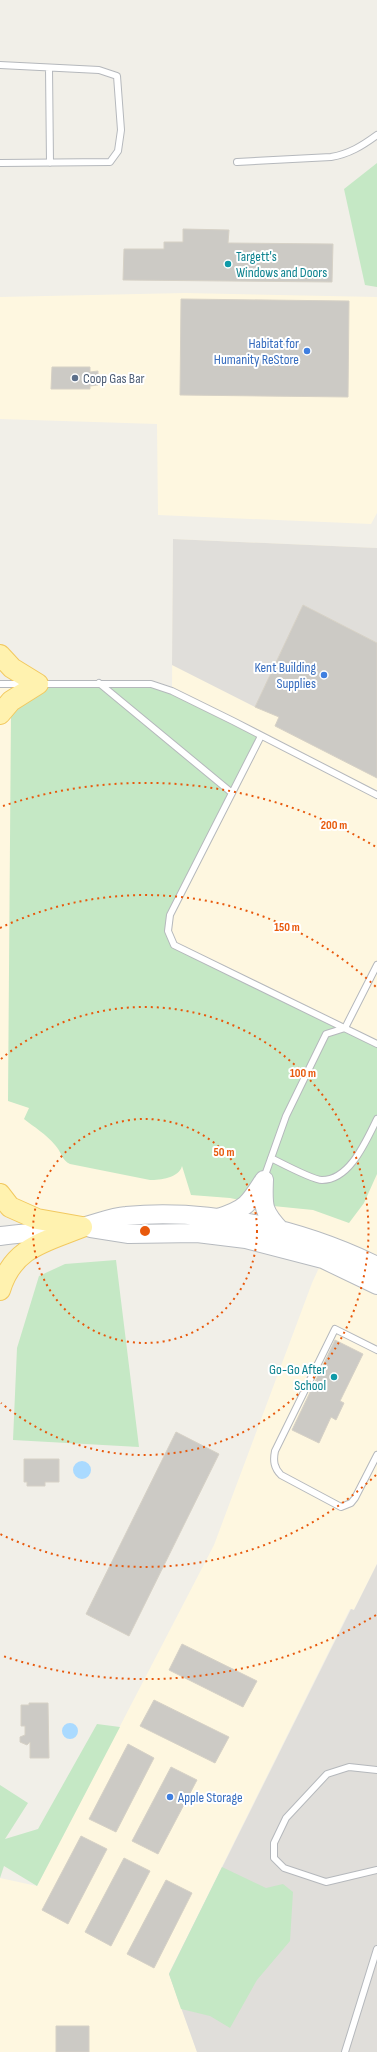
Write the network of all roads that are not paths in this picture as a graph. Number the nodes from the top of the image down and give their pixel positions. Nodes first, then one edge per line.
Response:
1 (0, 66) edge
2 (49, 68) junction
3 (377, 135) edge
4 (0, 162) edge
5 (50, 162) junction
6 (237, 162) dead end
7 (0, 655) edge
8 (99, 683) junction
9 (0, 684) edge
10 (38, 684) junction
11 (0, 714) edge
12 (262, 736) junction
13 (232, 793) junction
14 (377, 795) edge
15 (377, 965) edge
16 (345, 1028) junction
17 (377, 1044) edge
18 (377, 1119) edge
19 (271, 1158) junction
20 (264, 1180) junction
21 (0, 1194) edge
22 (218, 1218) junction
23 (82, 1227) junction
24 (281, 1231) junction
25 (0, 1236) edge
26 (377, 1266) edge
27 (377, 1285) edge
28 (0, 1290) edge
29 (377, 1350) edge
30 (377, 1455) edge
31 (377, 1770) edge
32 (377, 1870) edge
33 (377, 1949) edge
34 (345, 2052) edge

1 - 2 lane
2 - 5 lane
2 - 5 lane
3 - 6 lane
4 - 5 lane
7 - 10 main road
8 - 10 lane
8 - 12 lane
8 - 13 lane
9 - 10 lane
10 - 11 main road
12 - 13 lane
12 - 14 lane
13 - 16 lane
15 - 16 lane
16 - 17 lane
16 - 19 lane
18 - 19 lane
19 - 20 lane
20 - 22 main road
20 - 24 main road
21 - 23 main road
22 - 23 main road
22 - 24 main road
23 - 25 main road
23 - 27 main road
23 - 28 main road
24 - 26 main road
29 - 30 lane
31 - 32 lane
33 - 34 lane

